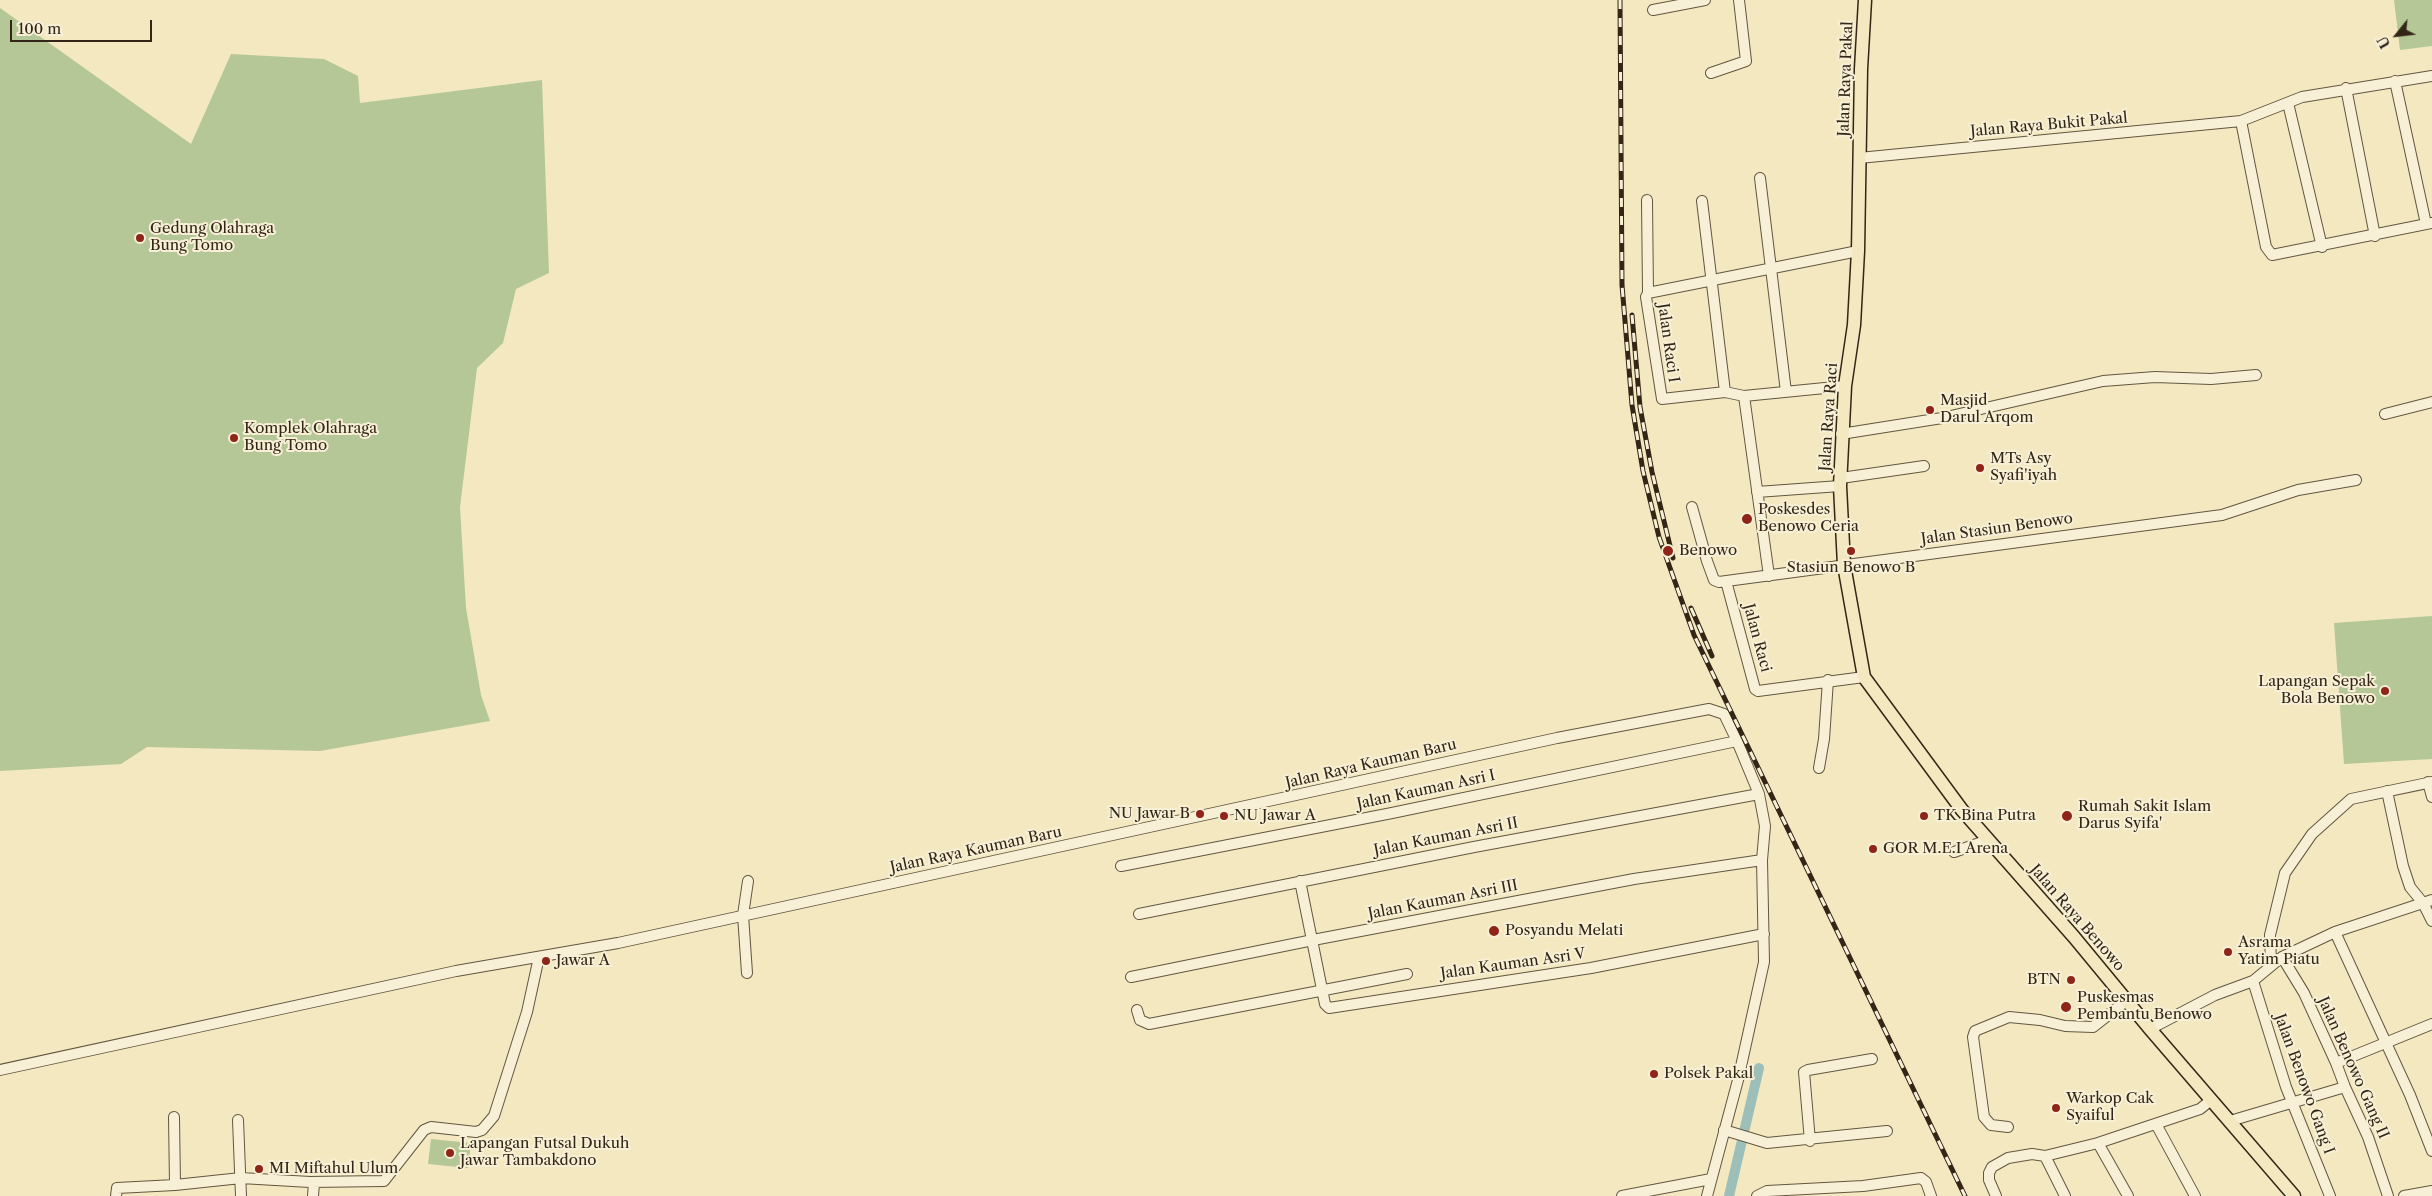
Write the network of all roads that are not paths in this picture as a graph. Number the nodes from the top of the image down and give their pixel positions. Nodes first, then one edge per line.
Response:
1 (1705, 0) edge
2 (1738, 0) edge
3 (1865, 0) edge
4 (1654, 10) dead end
5 (1711, 73) dead end
6 (2432, 76) edge
7 (2395, 81) junction
8 (2346, 88) junction
9 (2288, 103) junction
10 (2241, 121) junction
11 (1859, 158) junction
12 (1760, 178) dead end
13 (1647, 200) dead end
14 (1702, 201) dead end
15 (2429, 224) edge
16 (2375, 236) junction
17 (2322, 247) junction
18 (1858, 251) junction
19 (1772, 268) junction
20 (1712, 280) junction
21 (1648, 293) junction
22 (2256, 375) dead end
23 (1845, 386) junction
24 (1725, 392) junction
25 (1786, 392) junction
26 (1744, 396) junction
27 (2432, 402) edge
28 (2385, 414) dead end
29 (1841, 434) junction
30 (1924, 466) dead end
31 (2356, 480) dead end
32 (1840, 482) junction
33 (1757, 492) junction
34 (1692, 507) dead end
35 (1844, 566) junction
36 (1770, 576) junction
37 (1726, 581) junction
38 (1864, 676) junction
39 (1828, 680) junction
40 (1737, 741) junction
41 (1819, 768) dead end
42 (2430, 782) edge
43 (2387, 791) junction
44 (1759, 794) junction
45 (2432, 797) edge
46 (1988, 840) junction
47 (1954, 852) dead end
48 (1762, 860) junction
49 (1121, 866) dead end
50 (748, 881) dead end
51 (1300, 882) junction
52 (2428, 902) edge
53 (1139, 914) dead end
54 (743, 915) junction
55 (2432, 921) edge
56 (2335, 932) junction
57 (1764, 934) junction
58 (1313, 940) junction
59 (2282, 956) junction
60 (539, 957) junction
61 (2271, 966) junction
62 (746, 973) dead end
63 (1408, 974) dead end
64 (1131, 977) dead end
65 (2253, 981) junction
66 (1323, 990) junction
67 (2126, 1001) junction
68 (1137, 1010) dead end
69 (2432, 1024) edge
70 (2150, 1029) junction
71 (2385, 1042) junction
72 (1872, 1059) dead end
73 (2336, 1063) junction
74 (0, 1070) edge
75 (2344, 1087) junction
76 (2211, 1100) junction
77 (2292, 1103) junction
78 (174, 1117) dead end
79 (238, 1120) dead end
80 (2230, 1120) junction
81 (2156, 1124) junction
82 (2008, 1127) dead end
83 (1729, 1131) junction
84 (1887, 1131) dead end
85 (1810, 1141) junction
86 (2098, 1143) junction
87 (2432, 1151) edge
88 (2044, 1156) junction
89 (241, 1178) junction
90 (1711, 1179) junction
91 (314, 1182) junction
92 (174, 1185) junction
93 (1864, 1191) edge
94 (2432, 1191) edge
95 (1760, 1195) edge
96 (116, 1196) edge
97 (241, 1196) edge
98 (313, 1196) edge
99 (1622, 1196) edge
100 (1707, 1196) edge
101 (1932, 1196) edge
102 (1996, 1196) edge
103 (2065, 1196) edge
104 (2128, 1196) edge
105 (2195, 1196) edge
106 (2294, 1196) edge
107 (2330, 1196) edge
108 (2388, 1196) edge
109 (2404, 1196) edge

1 - 4 street
2 - 5 street
3 - 11 main road, Jalan Raya Pakal
6 - 7 street, Jalan Raya Bukit Pakal
7 - 8 street, Jalan Raya Bukit Pakal
7 - 15 street
8 - 9 street, Jalan Raya Bukit Pakal
8 - 16 street
9 - 10 street, Jalan Raya Bukit Pakal
9 - 17 street
10 - 11 street, Jalan Raya Bukit Pakal
10 - 17 street
11 - 18 main road, Jalan Raya Raci
12 - 19 street
13 - 21 street
14 - 20 street
15 - 16 street
16 - 17 street
18 - 19 street, Jalan Raci I
18 - 23 main road, Jalan Raya Raci
19 - 20 street, Jalan Raci I
19 - 25 street
20 - 21 street, Jalan Raci I
20 - 24 street
21 - 24 street, Jalan Raci I
22 - 29 street
23 - 25 street, Jalan Raci I
23 - 29 main road, Jalan Raya Raci
24 - 26 street, Jalan Raci I
25 - 26 street, Jalan Raci I
26 - 33 street
27 - 28 street
29 - 32 main road, Jalan Raya Raci
30 - 32 street
31 - 35 street, Jalan Stasiun Benowo
32 - 33 street
32 - 35 main road, Jalan Raya Raci
33 - 36 street
34 - 37 street
35 - 36 street, Jalan Stasiun Benowo
35 - 38 main road, Jalan Raya Raci
36 - 37 street, Jalan Stasiun Benowo
37 - 39 street, Jalan Raci
38 - 39 street, Jalan Raci
38 - 46 main road, Jalan Raya Benowo
39 - 41 street
40 - 44 street, Jalan Raya Kauman Baru
40 - 49 street, Jalan Kauman Asri I
40 - 54 street, Jalan Raya Kauman Baru
42 - 43 street
42 - 45 street
43 - 52 street
43 - 61 street
44 - 48 street, Jalan Raya Kauman Baru
44 - 51 street, Jalan Kauman Asri II
46 - 47 street
46 - 67 main road, Jalan Raya Benowo
48 - 57 street, Jalan Raya Kauman Baru
48 - 58 street, Jalan Kauman Asri III
50 - 54 street
51 - 53 street, Jalan Kauman Asri II
51 - 58 street
52 - 55 street
52 - 56 street
54 - 60 street, Jalan Raya Kauman Baru
54 - 62 street
56 - 59 street
56 - 71 street
57 - 66 street, Jalan Kauman Asri V
57 - 83 street, Jalan Raya Kauman Baru
58 - 64 street, Jalan Kauman Asri III
58 - 66 street
59 - 61 street
59 - 73 street, Jalan Benowo Gang II
60 - 74 street, Jalan Raya Kauman Baru
60 - 91 street
61 - 65 street
63 - 66 street
65 - 70 street
65 - 77 street, Jalan Benowo Gang I
66 - 68 street
67 - 70 main road, Jalan Raya Benowo
67 - 82 street
69 - 71 street
70 - 76 main road, Jalan Raya Benowo
71 - 73 street
71 - 87 street
72 - 85 street
73 - 75 street, Jalan Benowo Gang II
75 - 77 street
75 - 108 street, Jalan Benowo Gang II
76 - 80 main road, Jalan Raya Benowo
76 - 81 street
77 - 80 street
77 - 107 street, Jalan Benowo Gang I
78 - 92 street
79 - 89 street
80 - 106 main road, Jalan Raya Benowo
81 - 86 street
81 - 105 street
83 - 85 street
83 - 90 street, Jalan Raya Kauman Baru
84 - 85 street
86 - 88 street
86 - 104 street
88 - 102 street
88 - 103 street
89 - 91 street
89 - 92 street
89 - 97 street
90 - 99 street
90 - 100 street, Jalan Raya Kauman Baru
91 - 98 street
92 - 96 street
93 - 95 street
93 - 101 street
94 - 109 street

